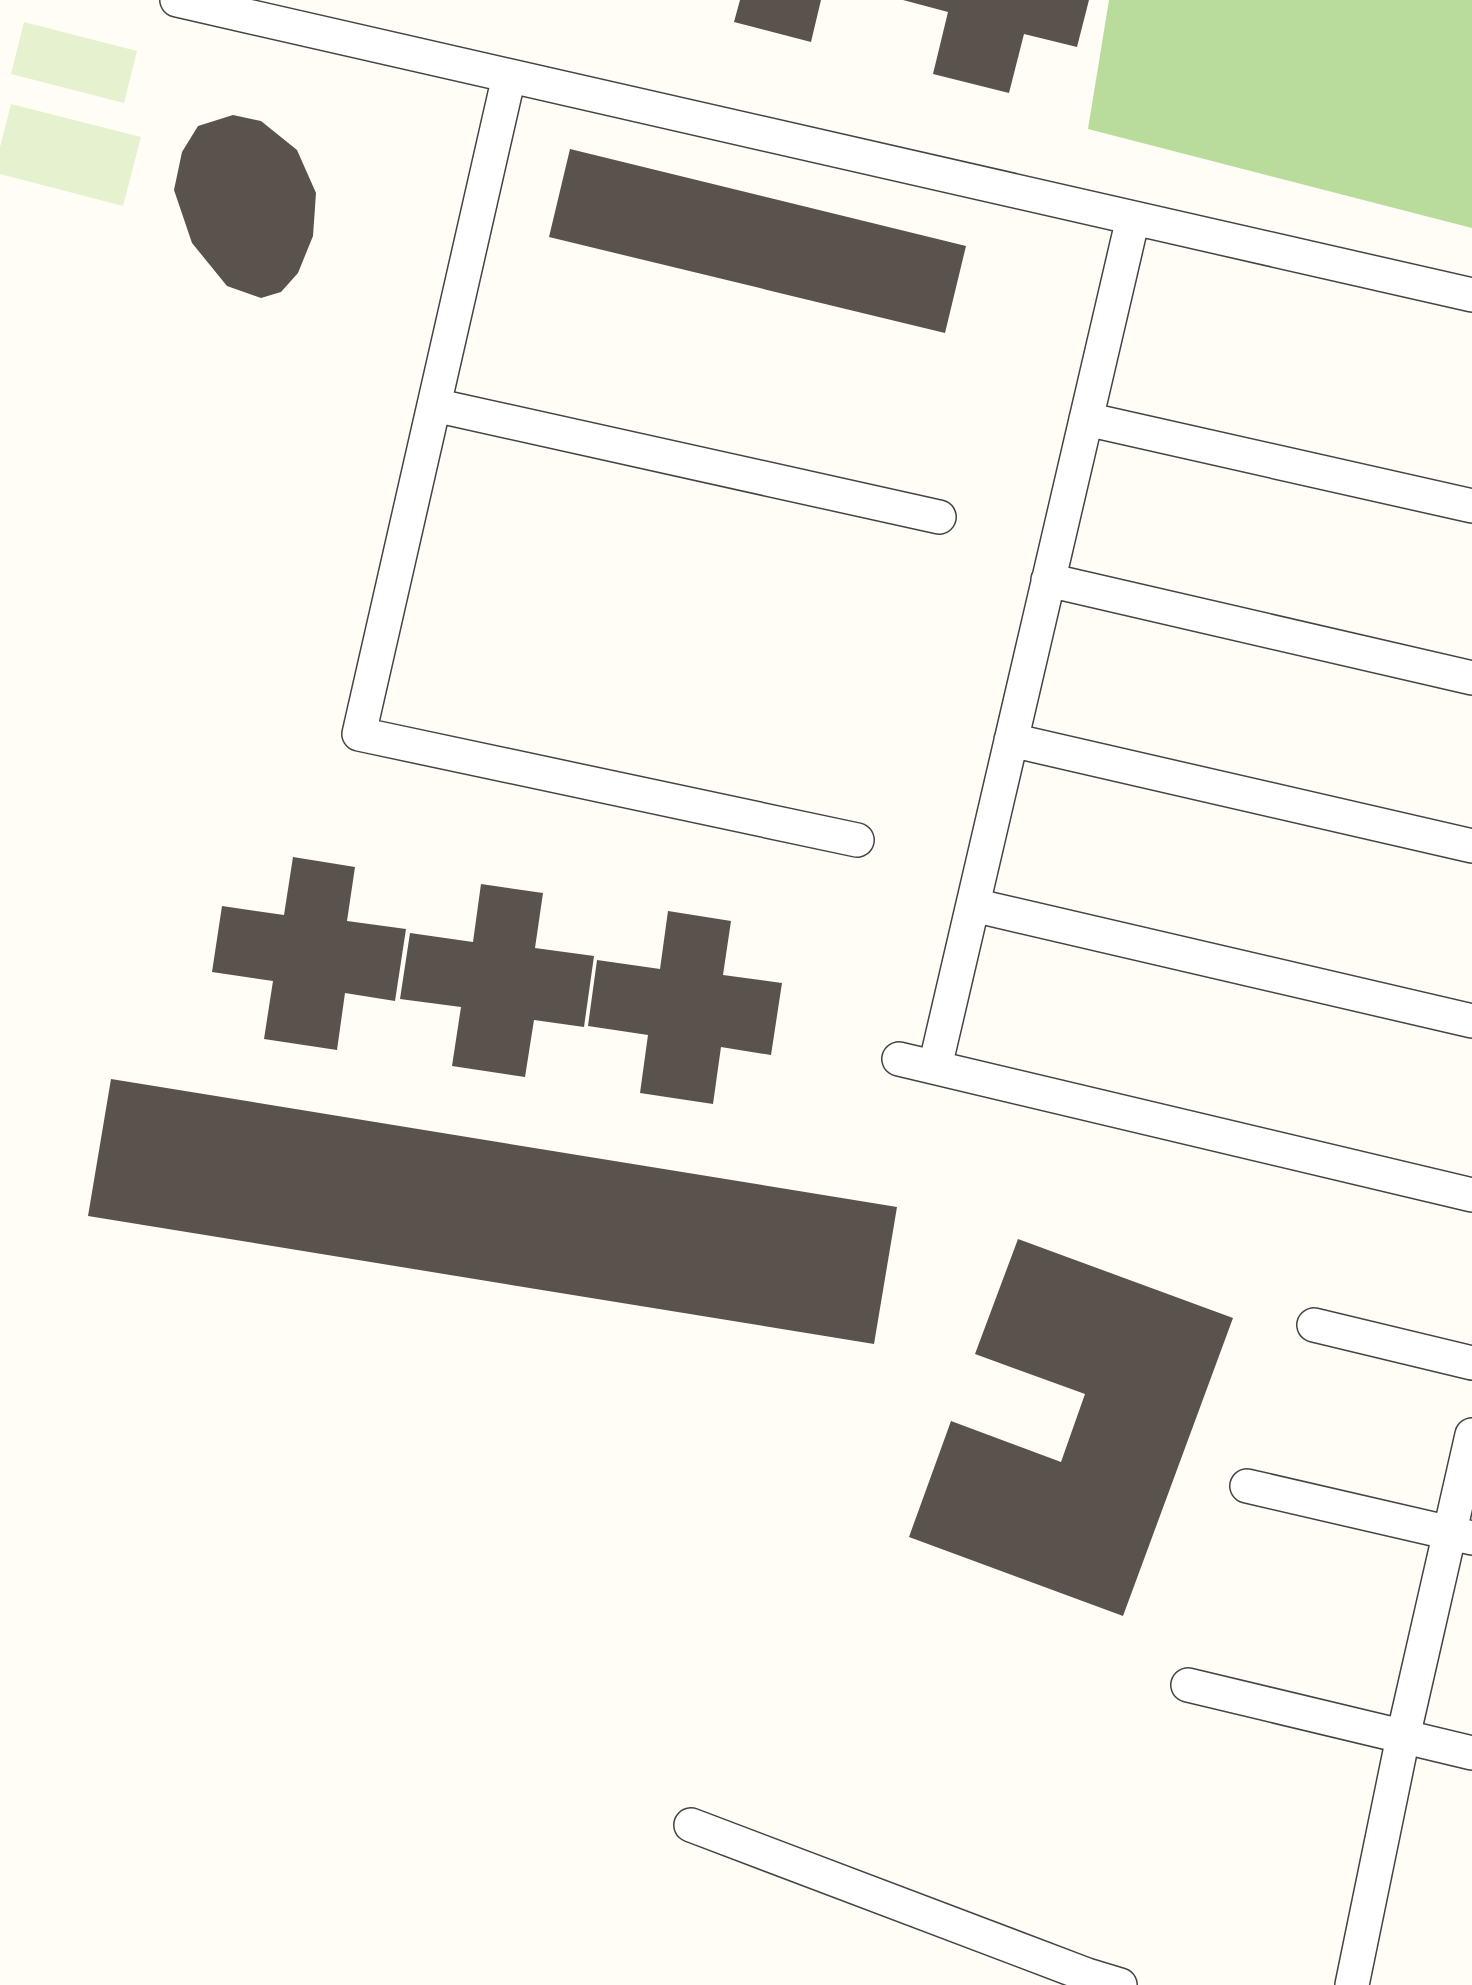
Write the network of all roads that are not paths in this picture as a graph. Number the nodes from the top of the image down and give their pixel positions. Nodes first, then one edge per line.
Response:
1 (176, 0) edge
2 (509, 76) junction
3 (1133, 218) junction
4 (1472, 295) edge
5 (434, 405) junction
6 (1086, 419) junction
7 (1472, 506) edge
8 (939, 517) dead end
9 (1048, 580) junction
10 (1472, 678) edge
11 (1011, 740) junction
12 (857, 840) dead end
13 (1472, 846) edge
14 (973, 905) junction
15 (1472, 1021) edge
16 (899, 1059) dead end
17 (935, 1067) junction
18 (1472, 1195) edge
19 (1314, 1325) dead end
20 (1472, 1363) edge
21 (1472, 1435) edge
22 (1247, 1485) dead end
23 (1461, 1536) edge
24 (1188, 1685) dead end
25 (1403, 1737) junction
26 (1472, 1753) edge
27 (691, 1825) dead end
28 (1086, 1980) edge
29 (1120, 1985) edge
30 (1352, 1985) edge

1 - 2 street
2 - 3 street
2 - 5 street
3 - 4 street
3 - 6 street
5 - 8 street
5 - 12 street
6 - 7 street
6 - 9 street
9 - 10 street
9 - 11 street
11 - 13 street
11 - 14 street
14 - 15 street
14 - 17 street
16 - 17 street
17 - 18 street
19 - 20 street
21 - 23 street
22 - 23 street
23 - 25 street
24 - 25 street
25 - 26 street
25 - 30 street
27 - 28 street
28 - 29 street

